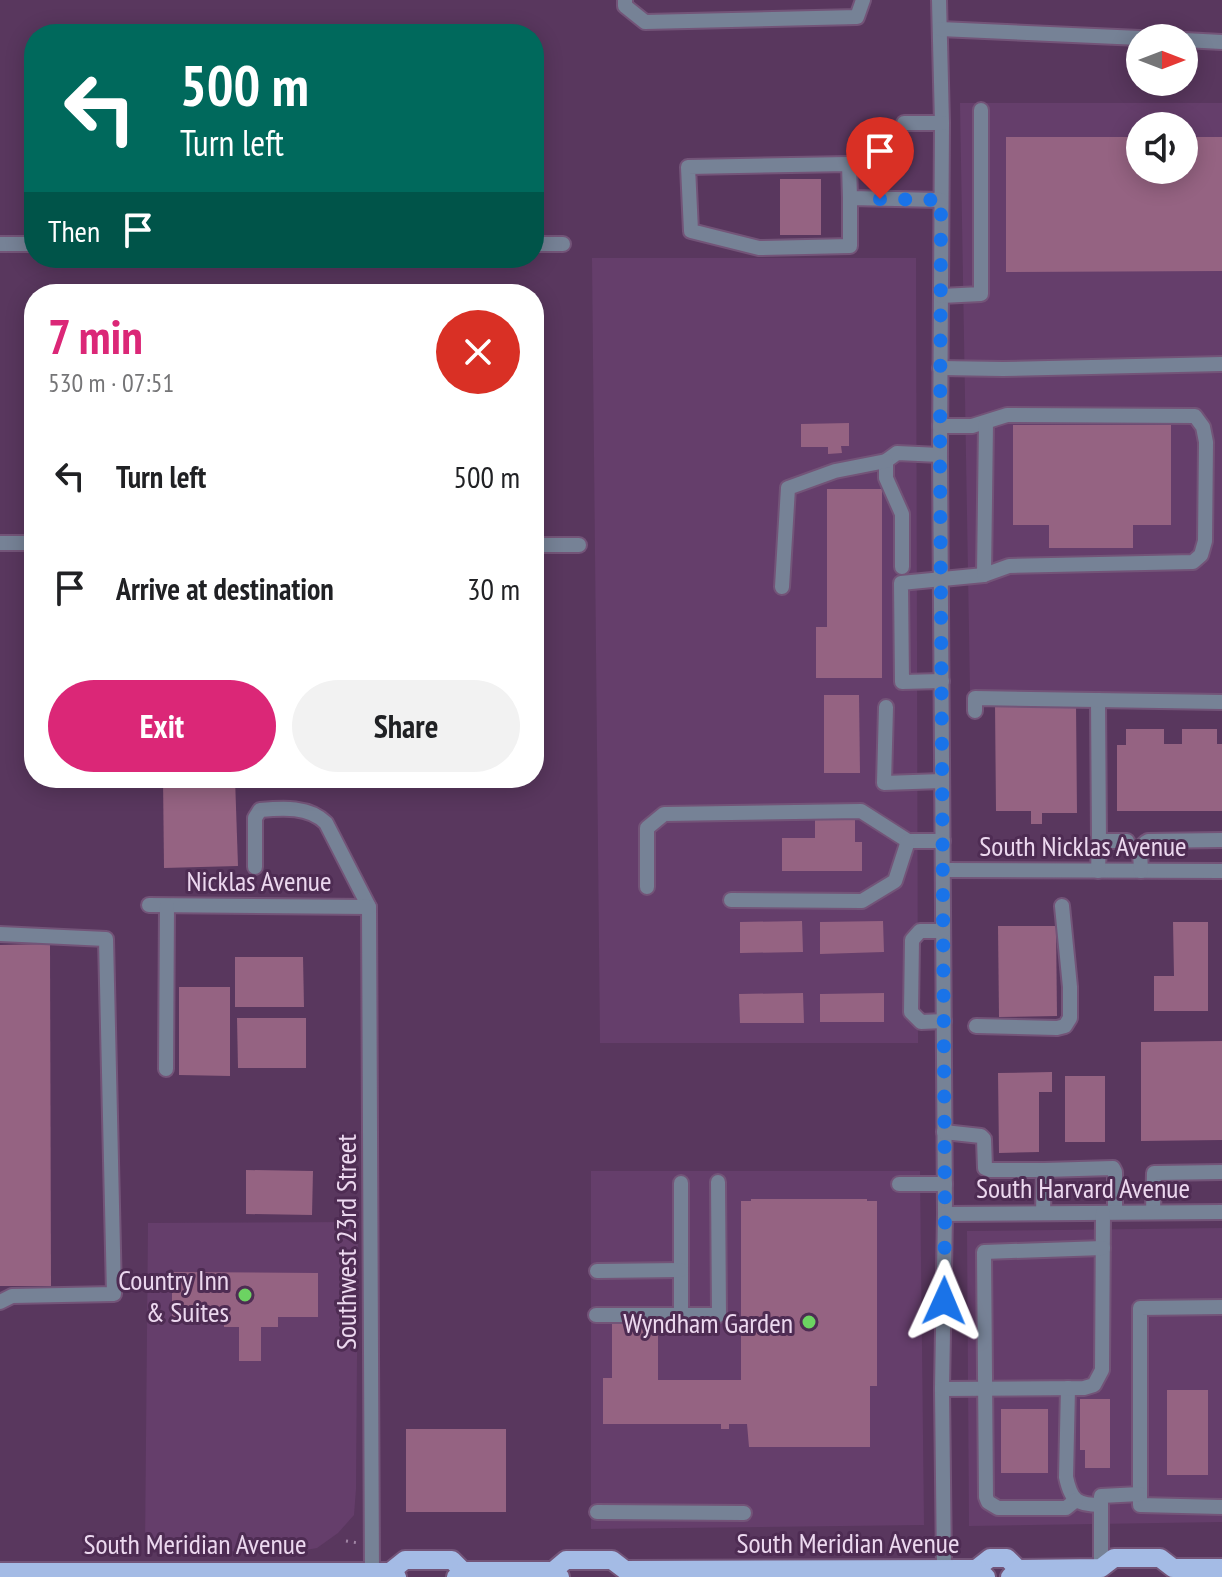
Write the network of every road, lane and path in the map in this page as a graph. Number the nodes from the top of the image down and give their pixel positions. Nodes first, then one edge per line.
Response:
1 (625, 0) edge
2 (863, 0) edge
3 (939, 0) edge
4 (940, 29) junction
5 (1126, 37) edge
6 (1198, 41) edge
7 (1222, 42) edge
8 (981, 110) dead end
9 (904, 123) dead end
10 (942, 123) junction
11 (850, 198) junction
12 (941, 200) junction
13 (0, 244) edge
14 (24, 244) edge
15 (544, 244) edge
16 (563, 244) dead end
17 (941, 296) junction
18 (1222, 364) edge
19 (940, 368) junction
20 (986, 423) junction
21 (940, 426) junction
22 (940, 455) junction
23 (886, 461) junction
24 (0, 543) edge
25 (24, 543) edge
26 (544, 545) edge
27 (579, 545) dead end
28 (902, 567) dead end
29 (984, 575) junction
30 (941, 580) junction
31 (782, 587) dead end
32 (942, 681) junction
33 (1098, 700) junction
34 (1222, 702) edge
35 (886, 707) dead end
36 (975, 711) dead end
37 (942, 781) junction
38 (1222, 840) edge
39 (908, 841) junction
40 (943, 841) junction
41 (1099, 841) junction
42 (1127, 841) dead end
43 (255, 867) dead end
44 (943, 870) junction
45 (1098, 871) junction
46 (1141, 871) junction
47 (1222, 871) edge
48 (647, 887) dead end
49 (731, 900) dead end
50 (149, 905) dead end
51 (167, 906) junction
52 (1062, 906) dead end
53 (369, 907) junction
54 (943, 931) junction
55 (0, 934) edge
56 (944, 1021) junction
57 (976, 1026) dead end
58 (166, 1069) dead end
59 (944, 1132) junction
60 (1044, 1170) junction
61 (1222, 1172) edge
62 (718, 1182) dead end
63 (681, 1183) dead end
64 (899, 1184) dead end
65 (945, 1184) junction
66 (1109, 1212) junction
67 (1153, 1212) junction
68 (1222, 1212) edge
69 (1043, 1213) junction
70 (945, 1214) junction
71 (1103, 1248) junction
72 (681, 1270) junction
73 (597, 1271) dead end
74 (0, 1302) edge
75 (1222, 1307) edge
76 (596, 1315) dead end
77 (681, 1315) junction
78 (1068, 1388) junction
79 (942, 1389) junction
80 (985, 1389) junction
81 (1140, 1494) junction
82 (1076, 1500) junction
83 (1101, 1505) junction
84 (1222, 1507) edge
85 (597, 1512) dead end
86 (744, 1513) dead end
87 (346, 1541) dead end
88 (358, 1543) dead end
89 (1222, 1568) edge
90 (944, 1569) junction
91 (0, 1572) edge
92 (793, 1573) edge
93 (974, 1573) edge
94 (1020, 1573) edge
95 (1047, 1573) edge
96 (1106, 1573) edge
97 (1180, 1573) edge
98 (71, 1574) edge
99 (136, 1574) edge
100 (227, 1574) edge
101 (383, 1574) edge
102 (460, 1574) edge
103 (488, 1574) edge
104 (556, 1574) edge
105 (622, 1574) edge
106 (666, 1574) edge

1 - 2 street
3 - 4 street
4 - 5 street
4 - 10 street
6 - 7 street
8 - 17 street
9 - 10 street
10 - 12 street
11 - 11 street
11 - 12 street
12 - 17 street
13 - 14 street
15 - 16 street
17 - 19 street
18 - 19 street
19 - 21 street
20 - 21 street
20 - 29 street
20 - 29 street
21 - 22 street
22 - 23 street
22 - 30 street
23 - 28 street
23 - 31 street
24 - 25 street
26 - 27 street
29 - 30 street
30 - 32 street
30 - 32 street
32 - 37 street
33 - 34 street
33 - 36 street
33 - 41 street
35 - 37 street
37 - 40 street
38 - 46 street
39 - 40 street
39 - 48 street
39 - 49 street
40 - 44 street
41 - 42 street
41 - 45 street
43 - 53 street
44 - 45 street, South Nicklas Avenue
44 - 54 street
45 - 46 street, South Nicklas Avenue
46 - 47 street, South Nicklas Avenue
50 - 51 street, Nicklas Avenue
51 - 53 street, Nicklas Avenue
51 - 58 street
52 - 57 street
53 - 101 street, Southwest 23rd Street
54 - 56 street
54 - 56 street
55 - 74 street
56 - 59 street
59 - 60 street
59 - 65 street
60 - 66 street
60 - 69 street
61 - 67 street
62 - 77 street
63 - 72 street
64 - 65 street
65 - 70 street
66 - 67 street, South Harvard Avenue
66 - 69 street, South Harvard Avenue
66 - 71 street
67 - 68 street, South Harvard Avenue
69 - 70 street, South Harvard Avenue
70 - 79 street
71 - 78 street
71 - 80 street
72 - 73 street
72 - 77 street
75 - 81 street
76 - 77 street
78 - 80 street
78 - 82 street
79 - 80 street
79 - 90 street
80 - 82 street
81 - 83 street
81 - 84 street
82 - 83 street
83 - 96 street
85 - 86 street
87 - 88 path
89 - 97 main road, South Meridian Avenue
90 - 92 main road, South Meridian Avenue
90 - 93 main road, South Meridian Avenue
91 - 98 main road, South Meridian Avenue
92 - 106 main road, South Meridian Avenue
93 - 94 main road, South Meridian Avenue
94 - 95 main road, South Meridian Avenue
95 - 96 main road, South Meridian Avenue
96 - 97 main road, South Meridian Avenue
98 - 99 main road, South Meridian Avenue
99 - 100 main road, South Meridian Avenue
100 - 101 main road, South Meridian Avenue
101 - 102 main road, South Meridian Avenue
102 - 103 main road, South Meridian Avenue
103 - 104 main road, South Meridian Avenue
104 - 105 main road, South Meridian Avenue
105 - 106 main road, South Meridian Avenue

